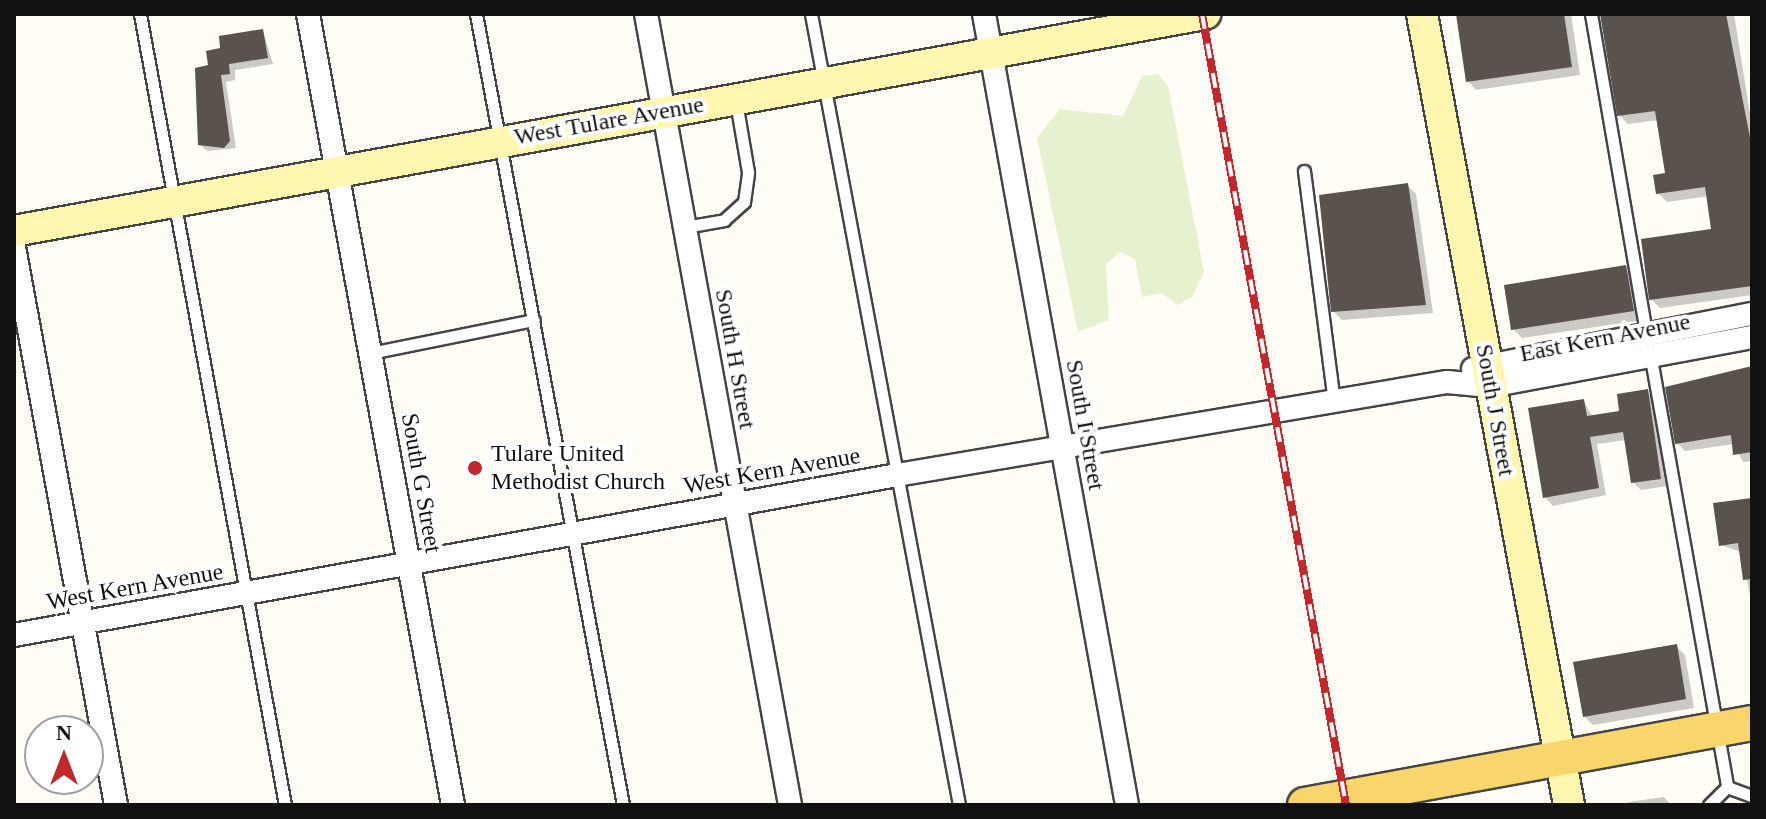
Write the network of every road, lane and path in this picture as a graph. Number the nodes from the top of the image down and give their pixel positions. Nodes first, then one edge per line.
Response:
1 (140, 14) edge
2 (308, 14) edge
3 (476, 14) edge
4 (646, 14) edge
5 (811, 14) edge
6 (984, 14) edge
7 (1205, 14) edge
8 (1422, 14) edge
9 (1591, 14) edge
10 (991, 54) junction
11 (823, 84) junction
12 (735, 99) junction
13 (664, 111) junction
14 (499, 141) junction
15 (337, 171) junction
16 (1304, 171) dead end
17 (173, 202) junction
18 (685, 227) junction
19 (14, 231) edge
20 (14, 247) edge
21 (1752, 314) edge
22 (534, 320) junction
23 (1752, 337) edge
24 (1648, 345) junction
25 (370, 353) junction
26 (1488, 374) junction
27 (1447, 382) joint
28 (1334, 401) junction
29 (1063, 447) junction
30 (897, 475) junction
31 (735, 503) junction
32 (574, 533) junction
33 (409, 562) junction
34 (245, 593) junction
35 (83, 623) junction
36 (14, 635) edge
37 (1752, 723) edge
38 (1718, 730) junction
39 (1559, 758) junction
40 (1727, 787) junction
41 (1752, 796) edge
42 (116, 805) edge
43 (285, 805) edge
44 (453, 805) edge
45 (623, 805) edge
46 (790, 805) edge
47 (959, 805) edge
48 (1127, 805) edge
49 (1305, 805) edge
50 (1569, 805) edge
51 (1709, 805) edge

1 - 17 lane
2 - 15 street, South G Street
3 - 14 lane
4 - 13 street, South H Street
5 - 11 lane
6 - 10 street, South I Street
7 - 10 main road, West Tulare Avenue
8 - 26 main road, South J Street
9 - 24 lane
10 - 11 main road, West Tulare Avenue
10 - 29 street, South I Street
11 - 12 main road, West Tulare Avenue
11 - 30 lane
12 - 13 main road, West Tulare Avenue
12 - 18 lane
13 - 14 main road, West Tulare Avenue
13 - 18 street, South H Street
14 - 15 main road, West Tulare Avenue
14 - 22 lane
15 - 17 main road, West Tulare Avenue
15 - 25 street, South G Street
16 - 28 lane
17 - 19 main road, West Tulare Avenue
17 - 34 lane
18 - 31 street, South H Street
20 - 35 street
21 - 24 street, East Kern Avenue
22 - 25 lane
22 - 32 lane
23 - 24 street, East Kern Avenue
24 - 26 street, East Kern Avenue
24 - 38 lane
25 - 33 street, South G Street
26 - 27 street, East Kern Avenue
26 - 39 main road, South J Street
27 - 28 street, West Kern Avenue
28 - 29 street, West Kern Avenue
29 - 30 street, West Kern Avenue
29 - 48 street, South I Street
30 - 31 street, West Kern Avenue
30 - 47 lane
31 - 32 street, West Kern Avenue
31 - 46 street, South H Street
32 - 33 street, West Kern Avenue
32 - 45 lane
33 - 34 street, West Kern Avenue
33 - 44 street, South G Street
34 - 35 street, West Kern Avenue
34 - 43 lane
35 - 36 street, West Kern Avenue
35 - 42 street
37 - 38 main road
38 - 39 main road
38 - 40 lane
39 - 49 main road
39 - 50 main road, South J Street
40 - 41 lane
40 - 51 lane

